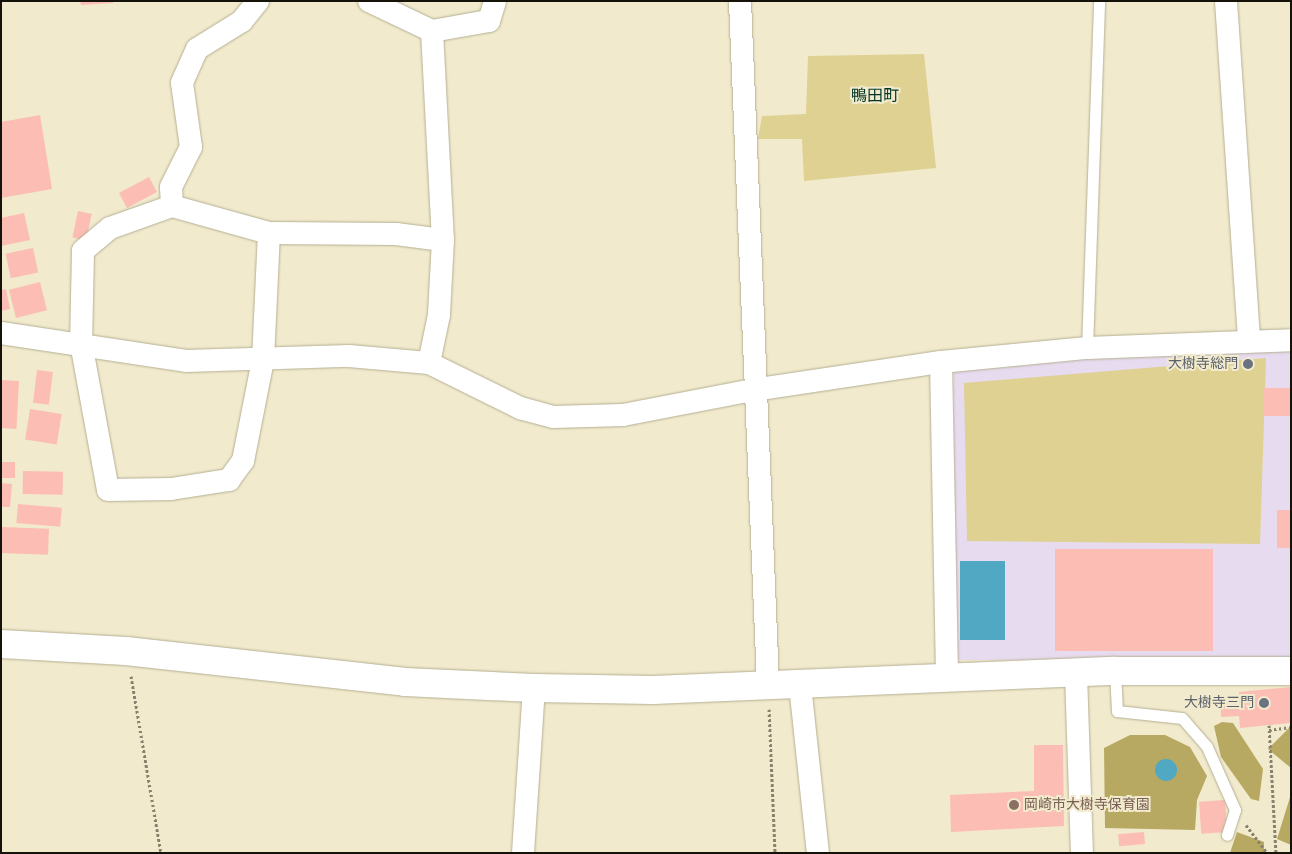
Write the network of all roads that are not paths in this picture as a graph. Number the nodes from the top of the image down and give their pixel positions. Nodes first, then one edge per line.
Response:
1 (258, 1) edge
2 (369, 1) edge
3 (495, 1) edge
4 (740, 1) edge
5 (1100, 1) edge
6 (1226, 1) edge
7 (432, 31) junction
8 (172, 206) junction
9 (269, 233) junction
10 (443, 240) junction
11 (1, 333) edge
12 (1249, 340) junction
13 (1291, 340) edge
14 (81, 344) junction
15 (1086, 348) junction
16 (263, 360) junction
17 (941, 362) junction
18 (429, 363) junction
19 (754, 390) junction
20 (1, 644) edge
21 (1115, 671) junction
22 (1291, 671) edge
23 (1076, 674) junction
24 (947, 676) junction
25 (768, 684) junction
26 (800, 685) junction
27 (534, 688) junction
28 (1227, 835) dead end
29 (523, 853) edge
30 (818, 853) edge
31 (1082, 853) edge

1 - 8 street
2 - 7 street
3 - 7 street
4 - 19 street
5 - 15 lane
6 - 12 street
7 - 10 street
8 - 9 street
8 - 14 street
9 - 10 street
9 - 16 street
10 - 18 street
11 - 14 street
12 - 13 street
12 - 15 street
14 - 16 street
14 - 16 street
15 - 17 street
16 - 18 street
17 - 19 street
17 - 24 street
18 - 19 street
19 - 25 street
20 - 27 street
21 - 22 street
21 - 23 street
21 - 28 lane
23 - 24 street
23 - 31 street
24 - 26 street
25 - 26 street
25 - 27 street
26 - 30 street
27 - 29 street

